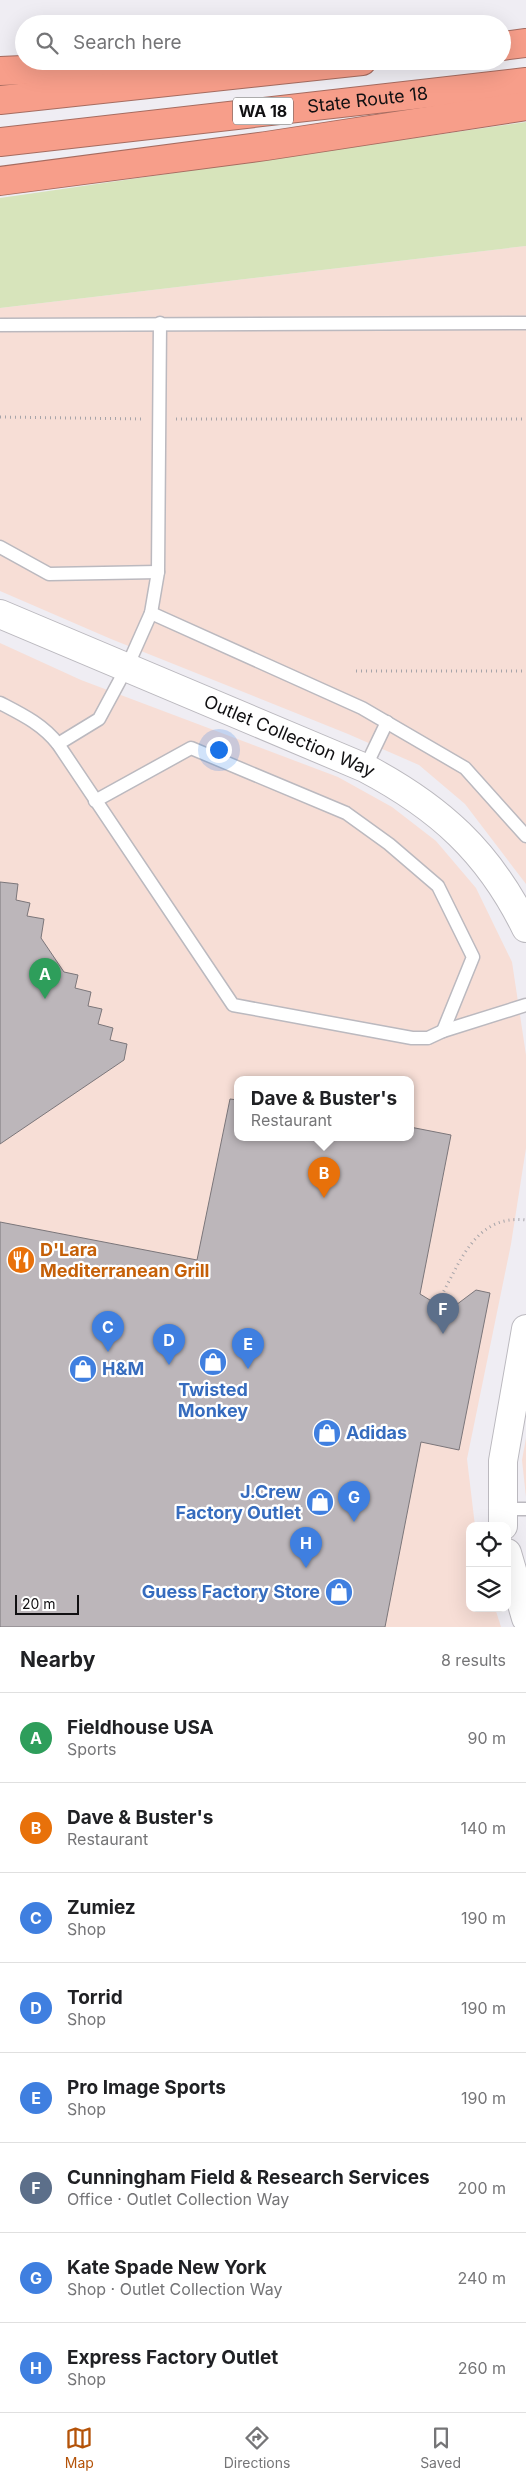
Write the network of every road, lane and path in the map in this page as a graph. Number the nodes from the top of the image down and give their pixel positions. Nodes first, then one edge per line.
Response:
1 (526, 43) edge
2 (511, 45) edge
3 (15, 69) edge
4 (0, 70) edge
5 (278, 70) edge
6 (526, 82) edge
7 (0, 100) edge
8 (526, 106) edge
9 (0, 142) edge
10 (0, 181) edge
11 (160, 323) junction
12 (526, 323) edge
13 (0, 324) edge
14 (0, 417) edge
15 (160, 419) junction
16 (526, 419) edge
17 (0, 547) edge
18 (158, 572) junction
19 (150, 613) junction
20 (0, 614) edge
21 (127, 667) junction
22 (356, 671) dead end
23 (526, 671) edge
24 (0, 704) edge
25 (387, 722) junction
26 (58, 744) junction
27 (365, 768) junction
28 (95, 801) junction
29 (526, 836) edge
30 (526, 928) edge
31 (526, 1005) edge
32 (443, 1030) junction
33 (526, 1220) edge
34 (439, 1300) dead end
35 (526, 1329) edge
36 (510, 1515) edge
37 (511, 1567) edge
38 (526, 1618) edge

1 - 2 highway
3 - 4 highway
5 - 7 highway, WA 18
6 - 9 highway, State Route 18 / WA 18
8 - 10 highway
11 - 12 lane
11 - 13 lane
11 - 15 lane
14 - 15 path
15 - 16 path
15 - 18 lane
17 - 18 lane
18 - 19 lane
19 - 21 lane
19 - 25 lane
20 - 21 street, Outlet Collection Way
21 - 26 lane
21 - 27 street, Outlet Collection Way
22 - 23 path
24 - 26 lane
25 - 27 lane
25 - 29 lane
26 - 28 lane
27 - 30 street, Outlet Collection Way
28 - 32 lane
28 - 32 lane
31 - 32 lane
33 - 34 path
35 - 36 street
37 - 38 street

